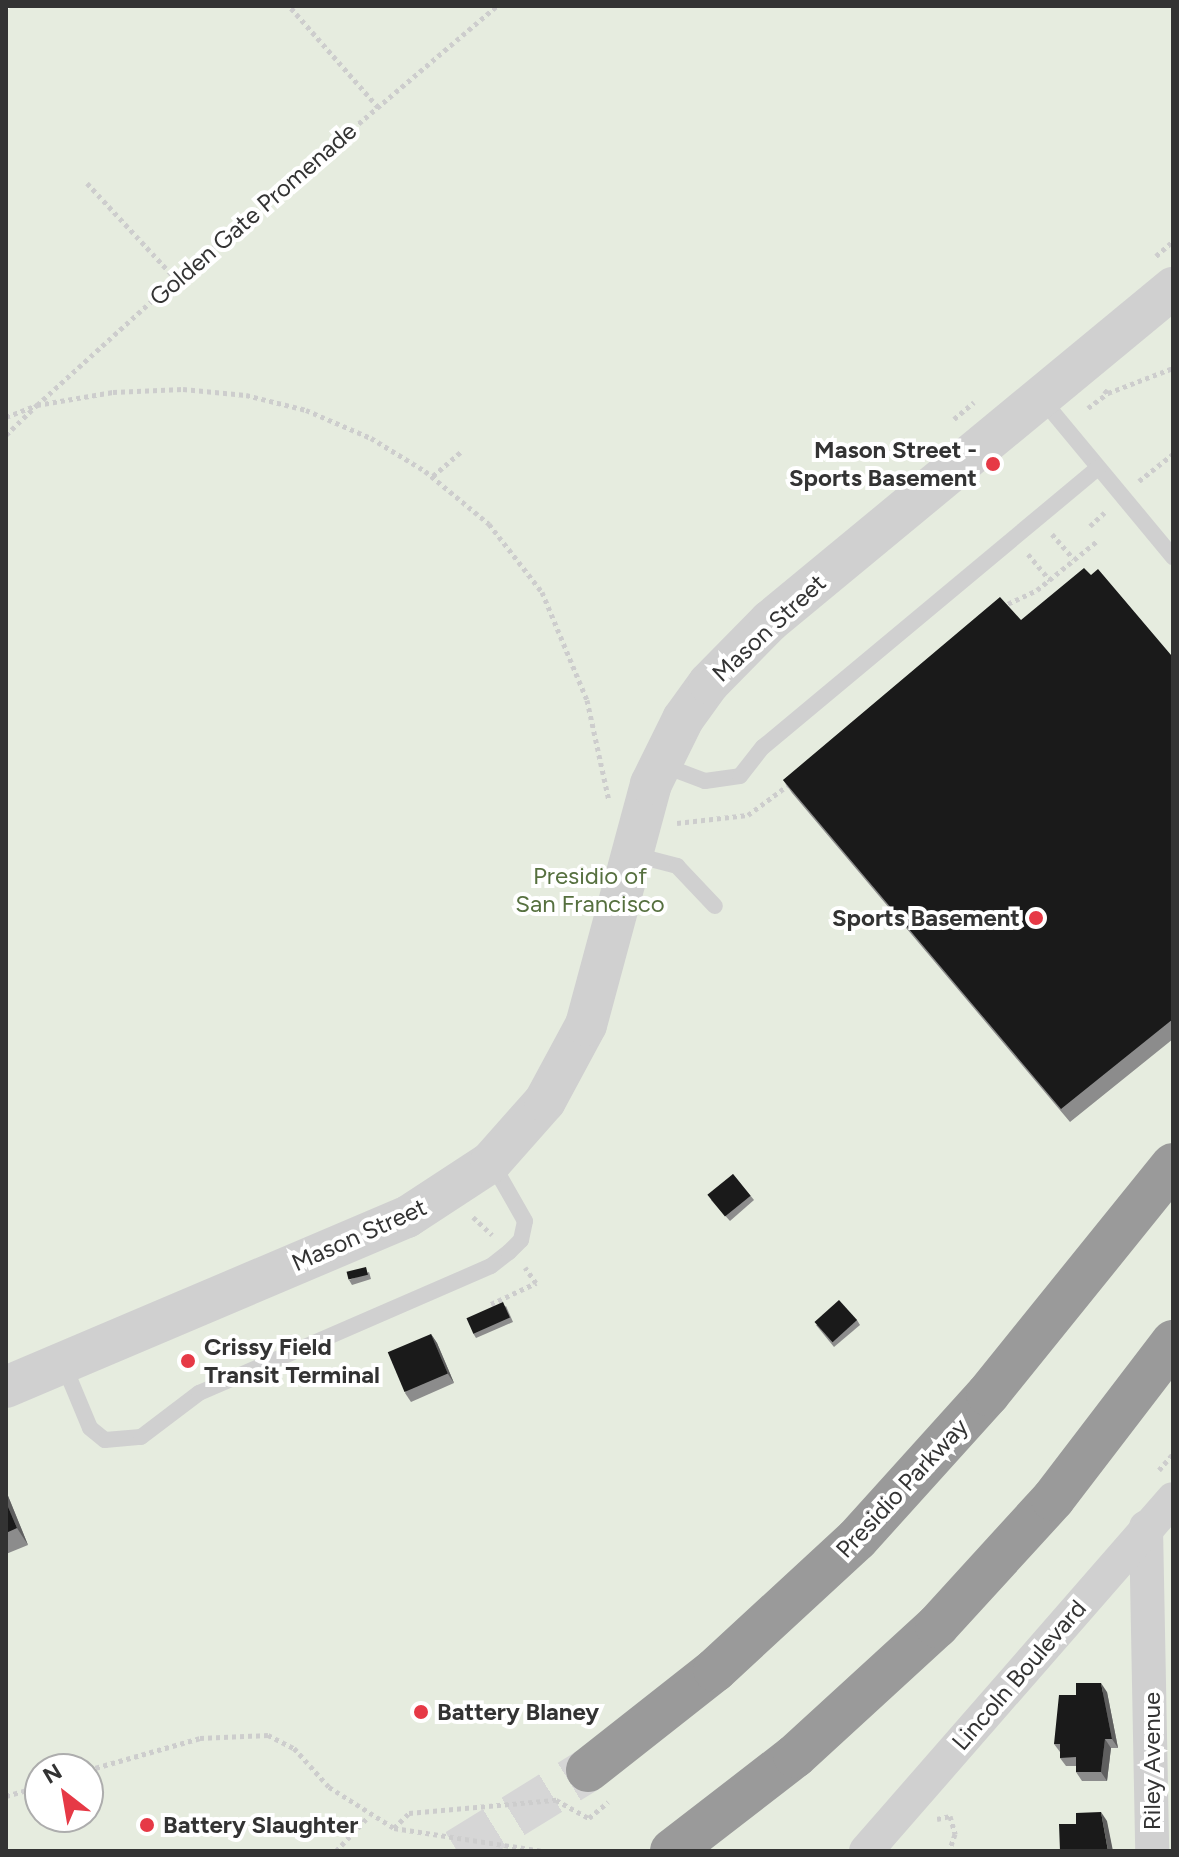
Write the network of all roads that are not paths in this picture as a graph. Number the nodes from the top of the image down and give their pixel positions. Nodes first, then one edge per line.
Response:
1 (1173, 288) edge
2 (1040, 398) junction
3 (1098, 468) junction
4 (1173, 557) edge
5 (659, 763) junction
6 (630, 853) junction
7 (715, 906) dead end
8 (491, 1162) junction
9 (1173, 1165) edge
10 (1173, 1342) edge
11 (63, 1363) junction
12 (6, 1387) edge
13 (1173, 1499) edge
14 (1146, 1527) junction
15 (1163, 1698) edge
16 (599, 1785) tunnel mouth
17 (672, 1851) edge
18 (866, 1851) edge
19 (1152, 1851) edge

1 - 2 street, Mason Street
2 - 3 lane
2 - 5 street, Mason Street
3 - 4 lane
3 - 5 lane
5 - 6 street, Mason Street
6 - 7 lane
6 - 8 street, Mason Street
8 - 11 street, Mason Street
8 - 11 lane
9 - 16 highway, Presidio Parkway
10 - 17 highway
11 - 12 street, Mason Street
13 - 14 street, Lincoln Boulevard
14 - 15 street, Riley Avenue
14 - 18 street, Lincoln Boulevard
15 - 19 street, Riley Avenue

